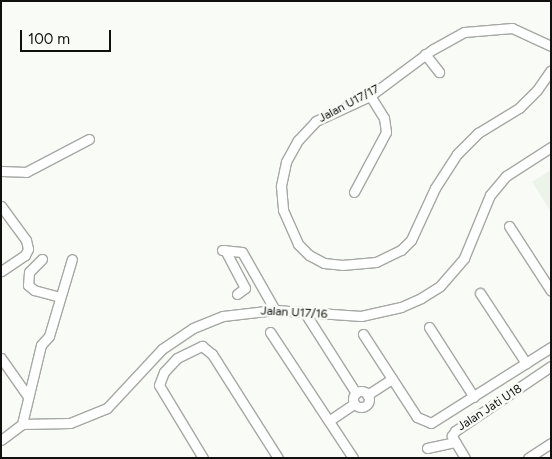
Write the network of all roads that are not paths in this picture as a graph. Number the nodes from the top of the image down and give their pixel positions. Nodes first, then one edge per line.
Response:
1 (551, 46) edge
2 (425, 54) junction
3 (551, 70) edge
4 (439, 72) dead end
5 (370, 96) junction
6 (89, 139) dead end
7 (551, 147) edge
8 (1, 172) edge
9 (354, 192) dead end
10 (1, 206) edge
11 (509, 226) dead end
12 (42, 259) dead end
13 (72, 259) dead end
14 (1, 272) edge
15 (551, 291) edge
16 (480, 293) dead end
17 (237, 294) dead end
18 (60, 297) junction
19 (275, 310) junction
20 (305, 313) junction
21 (429, 327) dead end
22 (270, 332) dead end
23 (363, 334) dead end
24 (551, 347) edge
25 (1, 358) edge
26 (526, 363) junction
27 (551, 366) edge
28 (392, 379) junction
29 (356, 393) junction
30 (367, 395) junction
31 (27, 396) junction
32 (474, 396) junction
33 (354, 404) junction
34 (330, 420) junction
35 (22, 424) junction
36 (1, 440) edge
37 (455, 442) junction
38 (551, 443) edge
39 (427, 448) dead end
40 (203, 458) edge
41 (278, 458) edge
42 (353, 458) edge
43 (465, 458) edge
44 (528, 458) edge

1 - 2 street, Jalan U17/17
2 - 4 street
2 - 5 street, Jalan U17/17
3 - 5 street, Jalan U17/17
5 - 9 street
6 - 8 street
7 - 20 street, Jalan U17/16
10 - 14 street
11 - 15 street
12 - 18 street
13 - 18 street
16 - 26 street
17 - 19 street
18 - 31 street
19 - 20 street, Jalan U17/16
19 - 35 street, Jalan U17/16
20 - 29 street
21 - 32 street
22 - 34 street
23 - 28 street
24 - 26 street
25 - 31 street
26 - 32 street
27 - 37 street, Jalan Jati U18
28 - 30 street
28 - 32 street
29 - 30 street
29 - 33 street
30 - 33 street
31 - 35 street
33 - 34 street
34 - 42 street
35 - 36 street
37 - 39 street
37 - 43 street, Jalan Jati U18
38 - 44 street
40 - 41 street

